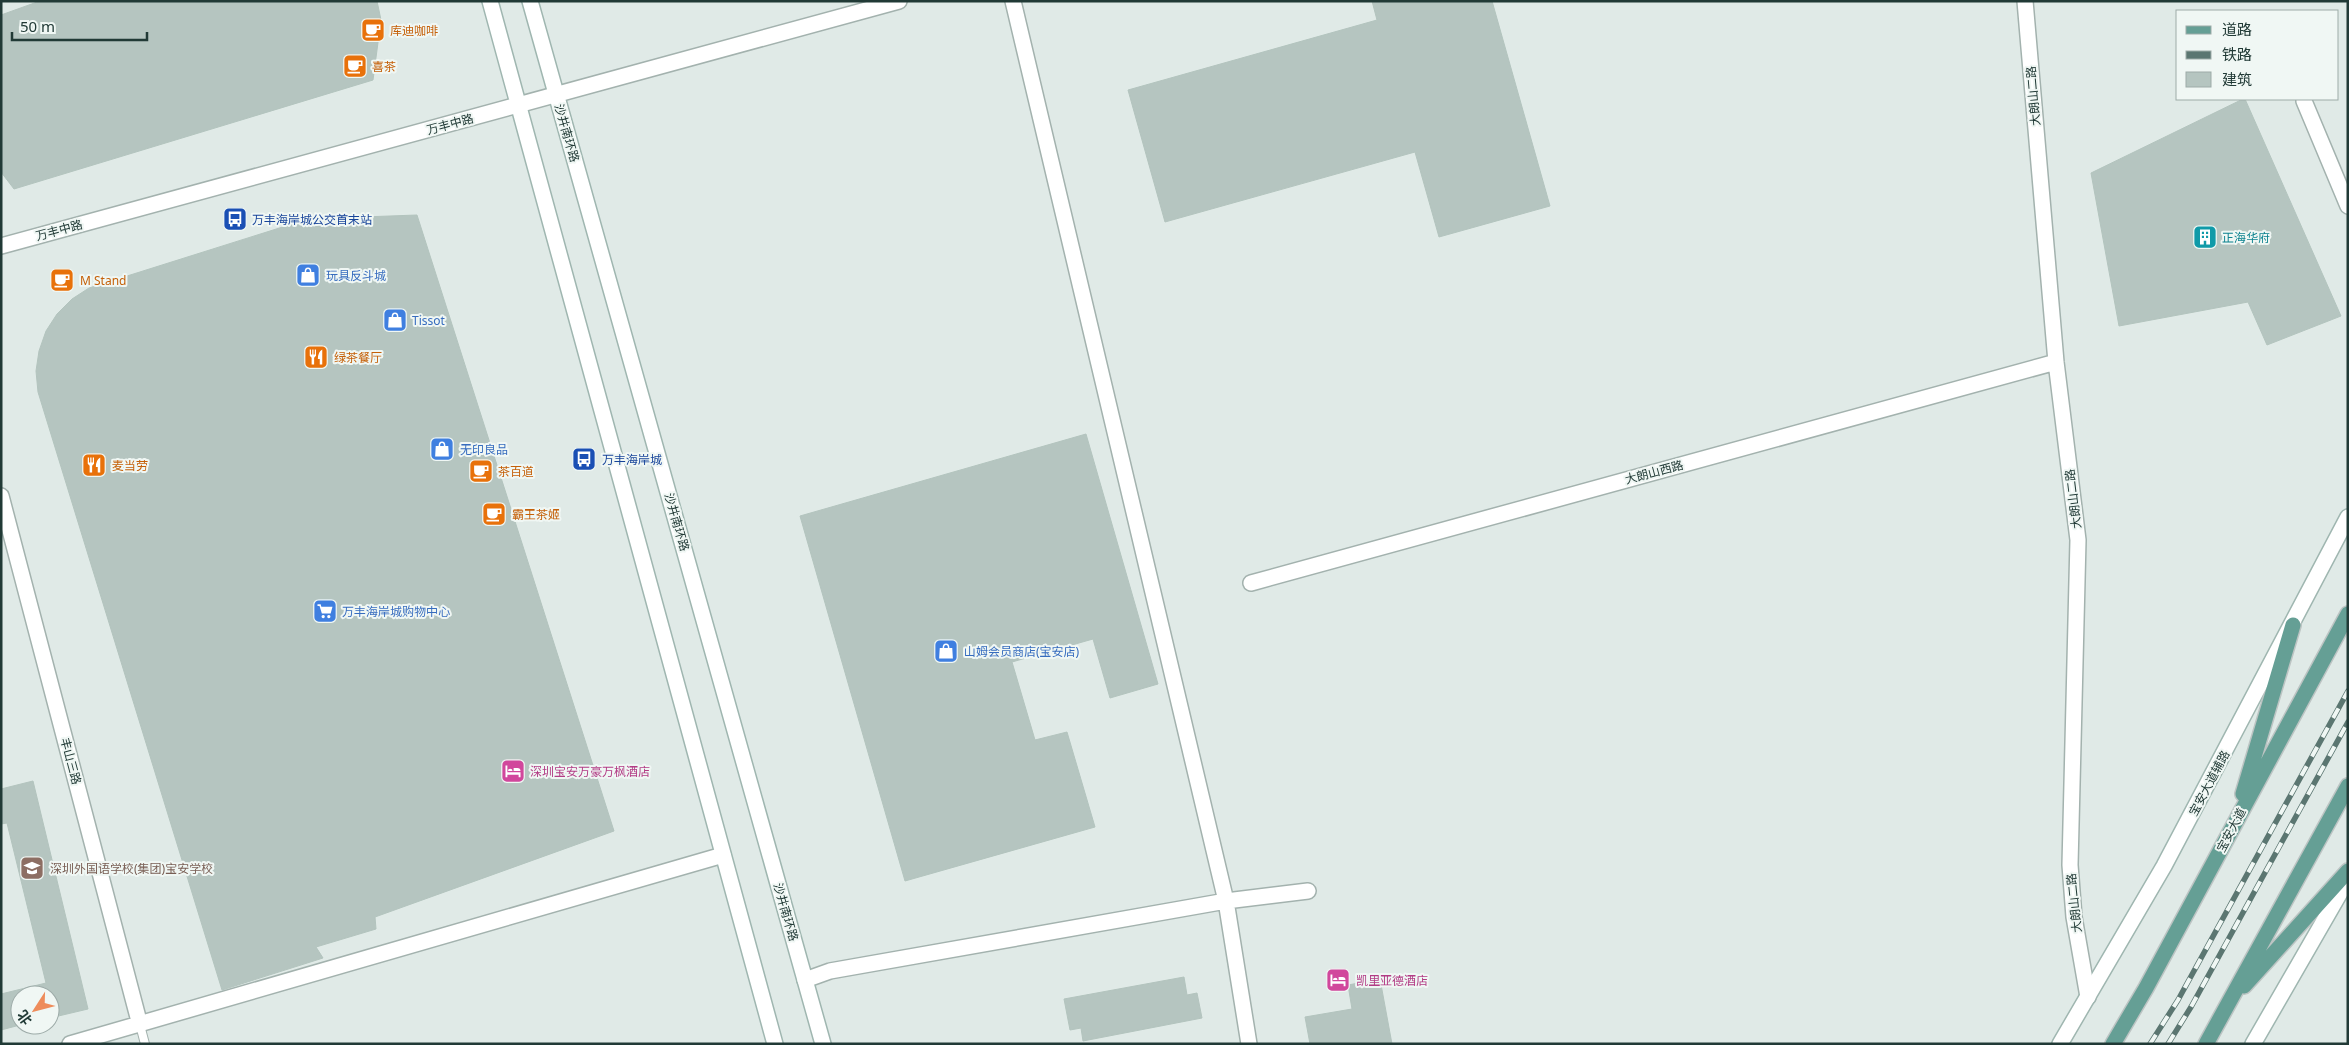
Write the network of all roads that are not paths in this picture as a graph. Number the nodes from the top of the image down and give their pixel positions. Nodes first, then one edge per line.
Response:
1 (490, 1) edge
2 (530, 1) edge
3 (899, 1) edge
4 (1013, 1) edge
5 (2026, 1) edge
6 (556, 95) junction
7 (2304, 101) dead end
8 (518, 105) junction
9 (2348, 206) edge
10 (1, 246) edge
11 (2056, 362) junction
12 (1, 496) edge
13 (2348, 517) edge
14 (1252, 583) dead end
15 (2348, 614) edge
16 (2293, 625) junction
17 (2348, 786) edge
18 (2235, 824) junction
19 (723, 855) junction
20 (2348, 871) edge
21 (2348, 879) edge
22 (1308, 891) dead end
23 (1226, 901) junction
24 (805, 980) junction
25 (2088, 997) junction
26 (2227, 1006) junction
27 (140, 1025) junction
28 (70, 1044) edge
29 (145, 1044) edge
30 (775, 1044) edge
31 (823, 1044) edge
32 (1249, 1044) edge
33 (2060, 1044) edge
34 (2113, 1044) edge
35 (2206, 1044) edge
36 (2253, 1044) edge

1 - 8 street
2 - 6 street, 沙井南环路
3 - 6 street, 万丰中路
4 - 23 street
5 - 11 street, 大朗山二路
6 - 8 street, 万丰中路
6 - 24 street, 沙井南环路
7 - 9 street
8 - 10 street, 万丰中路
8 - 19 street
11 - 14 street, 大朗山西路
11 - 25 street, 大朗山二路
12 - 27 street, 丰山三路
13 - 16 street, 宝安大道辅路
15 - 18 main road, 宝安大道
16 - 18 main road
16 - 25 street, 宝安大道辅路
17 - 26 main road
18 - 34 main road, 宝安大道
19 - 27 street
19 - 30 street
20 - 26 main road
21 - 36 street
22 - 23 street
23 - 24 street
23 - 32 street
24 - 31 street, 沙井南环路
25 - 33 street, 宝安大道辅路
26 - 35 main road
27 - 28 street
27 - 29 lane

